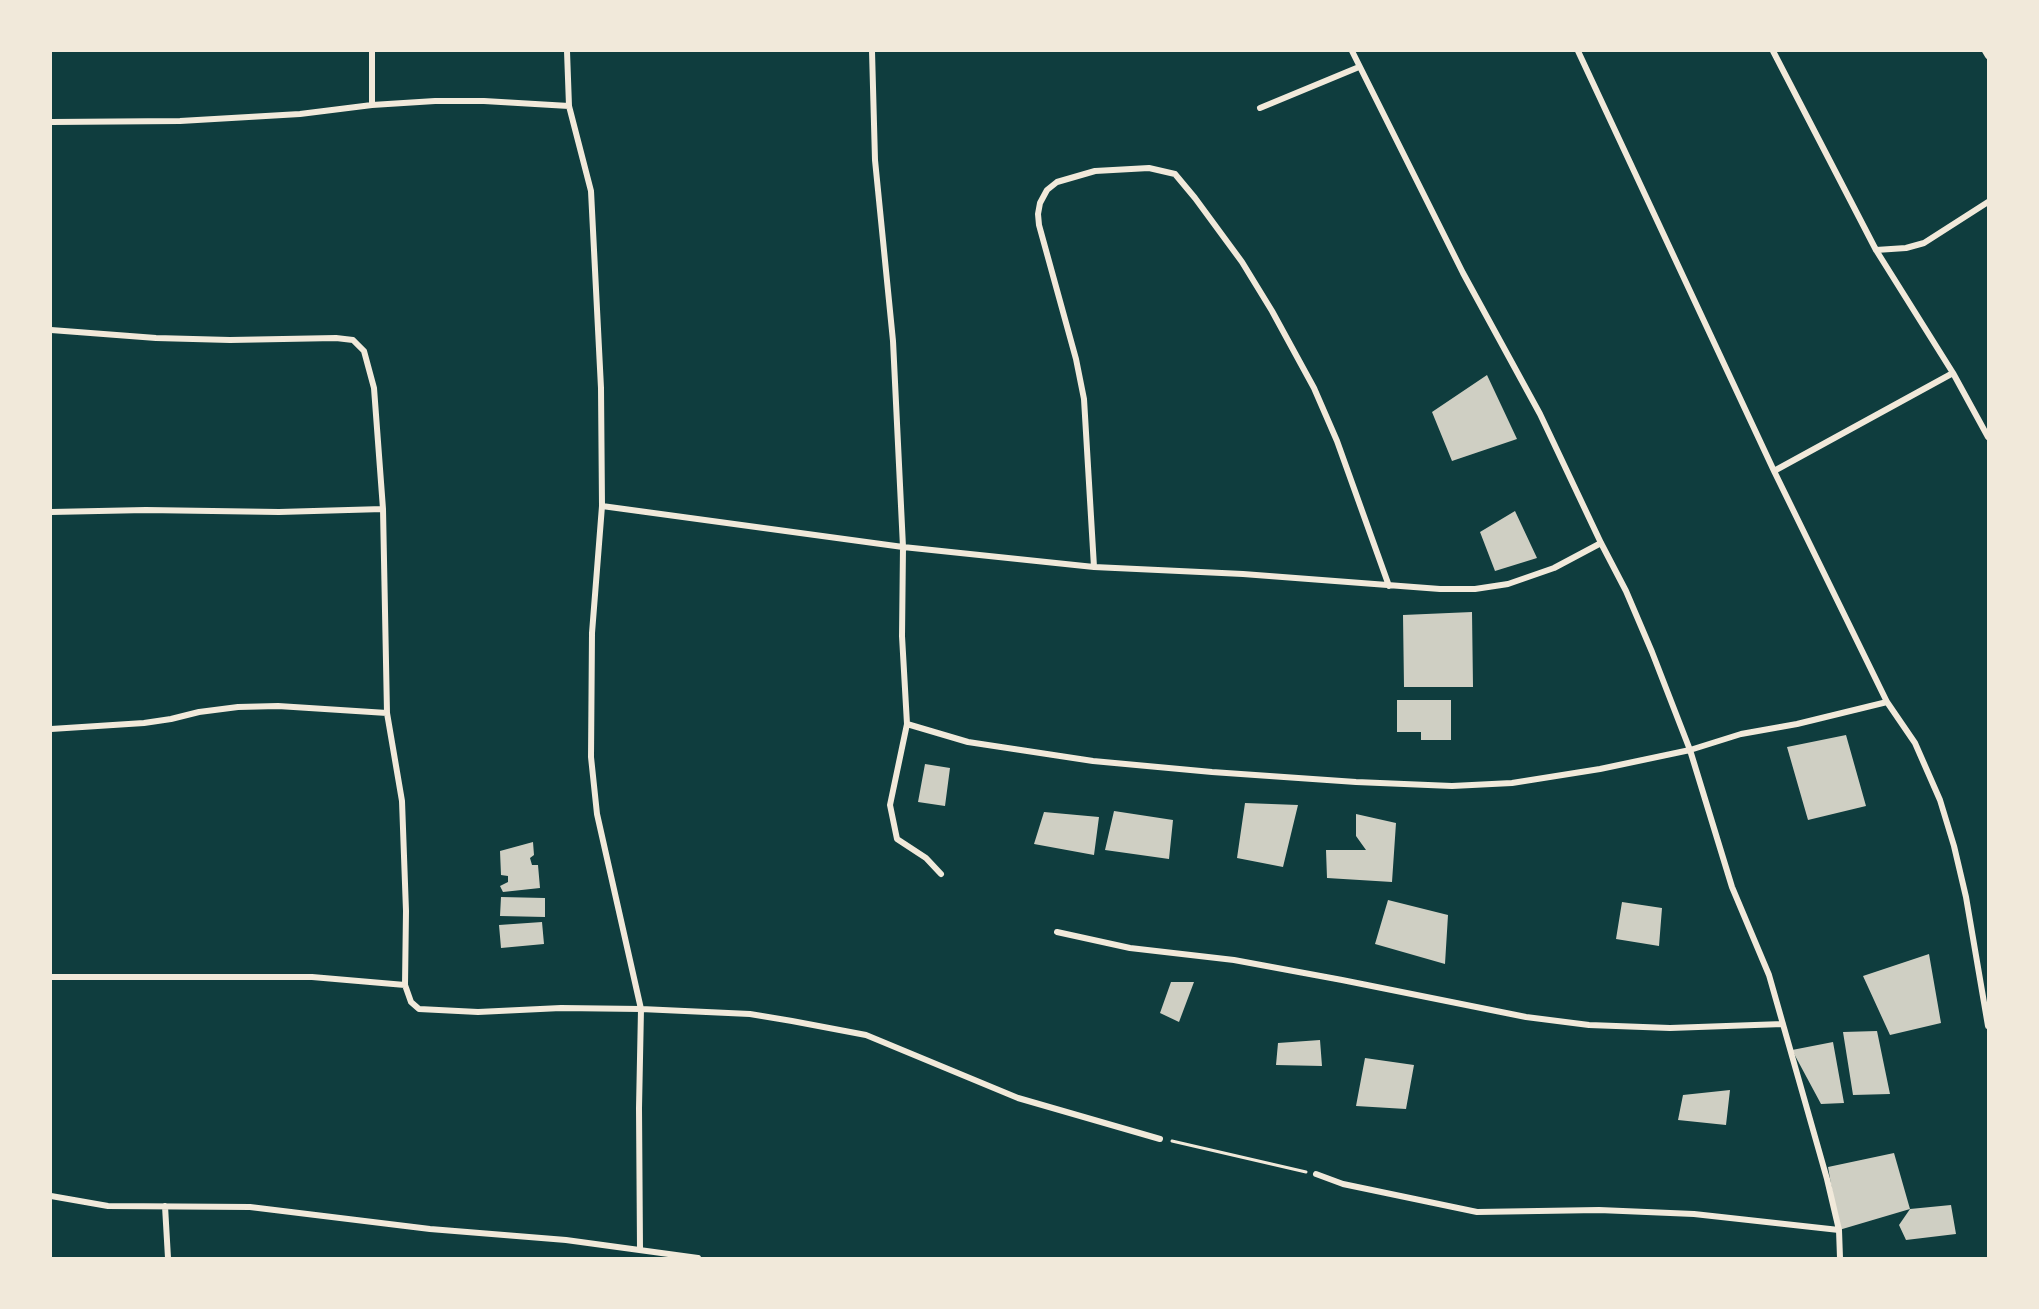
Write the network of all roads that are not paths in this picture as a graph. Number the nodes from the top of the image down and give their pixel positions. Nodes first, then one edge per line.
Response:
1 (372, 51) edge
2 (567, 51) edge
3 (872, 51) edge
4 (1352, 51) edge
5 (1578, 51) edge
6 (1773, 51) edge
7 (1985, 51) edge
8 (1988, 56) edge
9 (1359, 67) junction
10 (372, 105) junction
11 (569, 106) junction
12 (1260, 108) dead end
13 (51, 122) edge
14 (1988, 202) edge
15 (1876, 250) junction
16 (51, 330) edge
17 (1953, 373) junction
18 (1988, 437) edge
19 (1774, 471) junction
20 (603, 506) junction
21 (383, 509) junction
22 (51, 512) edge
23 (1601, 543) junction
24 (903, 547) junction
25 (1094, 567) junction
26 (1389, 586) junction
27 (1887, 702) junction
28 (387, 713) junction
29 (907, 724) junction
30 (51, 729) edge
31 (1690, 750) junction
32 (941, 874) dead end
33 (1057, 933) dead end
34 (51, 977) edge
35 (405, 985) junction
36 (641, 1009) junction
37 (1783, 1024) junction
38 (1988, 1026) edge
39 (1160, 1139) road end
40 (1316, 1174) road end
41 (51, 1196) edge
42 (165, 1206) junction
43 (1839, 1230) junction
44 (640, 1249) junction
45 (168, 1258) edge
46 (698, 1258) edge
47 (1840, 1258) edge

1 - 10 street
2 - 11 street
3 - 24 street
4 - 9 street
5 - 19 street
6 - 15 street
7 - 8 street
9 - 12 street
9 - 23 street
10 - 11 street
10 - 13 street
11 - 20 street
14 - 15 street
15 - 17 street
16 - 21 street
17 - 18 street
17 - 19 street
19 - 27 street
20 - 24 street
20 - 36 street
21 - 22 street
21 - 28 street
23 - 26 street
23 - 31 street
24 - 25 street
24 - 29 street
25 - 26 street
25 - 26 street
27 - 31 street
27 - 38 street
28 - 30 street
28 - 35 street
29 - 31 street
29 - 32 street
31 - 37 street
33 - 37 street
34 - 35 street
35 - 36 street
36 - 39 street
36 - 44 street
37 - 43 street
40 - 43 street
41 - 42 street
42 - 44 street
42 - 45 street
43 - 47 street
44 - 46 street

